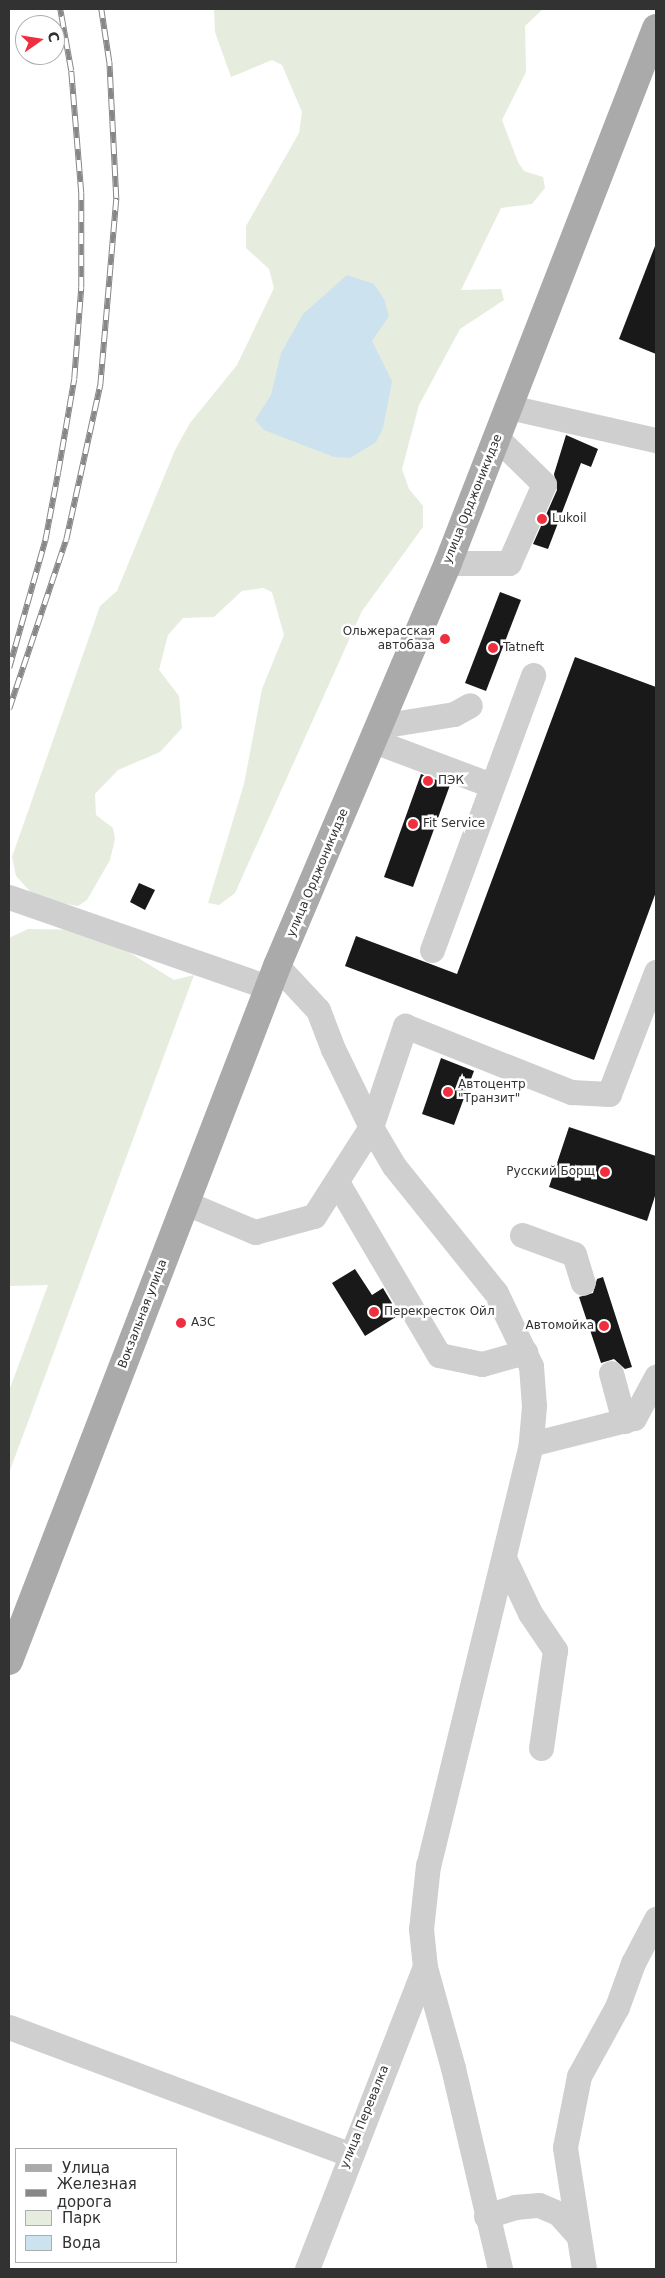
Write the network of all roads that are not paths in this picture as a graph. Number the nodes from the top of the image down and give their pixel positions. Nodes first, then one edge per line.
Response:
1 (656, 28) edge
2 (510, 407) junction
3 (497, 438) junction
4 (656, 440) edge
5 (448, 563) junction
6 (533, 675) dead end
7 (470, 705) dead end
8 (377, 734) junction
9 (490, 785) junction
10 (9, 897) edge
11 (432, 950) dead end
12 (656, 972) edge
13 (274, 977) junction
14 (371, 1127) junction
15 (338, 1182) junction
16 (186, 1203) junction
17 (522, 1235) dead end
18 (583, 1283) dead end
19 (525, 1352) junction
20 (611, 1373) dead end
21 (656, 1377) edge
22 (624, 1421) junction
23 (531, 1444) junction
24 (504, 1558) junction
25 (9, 1661) edge
26 (541, 1748) dead end
27 (656, 1919) edge
28 (425, 1966) junction
29 (9, 2027) edge
30 (349, 2154) junction
31 (486, 2216) junction
32 (576, 2233) junction
33 (307, 2269) edge
34 (500, 2269) edge
35 (584, 2269) edge

1 - 2 main road, улица Орджоникидзе
2 - 3 main road, улица Орджоникидзе
2 - 4 street
3 - 5 main road, улица Орджоникидзе
3 - 5 street
5 - 8 main road, улица Орджоникидзе
6 - 9 street
7 - 8 street
8 - 9 street
8 - 13 main road, улица Орджоникидзе
9 - 11 street
10 - 13 street
12 - 14 street
13 - 14 street
13 - 16 main road, Вокзальная улица
14 - 15 street
14 - 19 street
15 - 16 street
15 - 19 street
16 - 25 main road, Вокзальная улица
17 - 18 street
19 - 23 street
20 - 22 street
21 - 22 street
22 - 23 street
23 - 24 street
24 - 26 street
24 - 28 street
27 - 32 street
28 - 30 street, улица Перевалка
28 - 31 street
29 - 30 street
30 - 33 street, улица Перевалка
31 - 32 street
31 - 34 street
32 - 35 street

